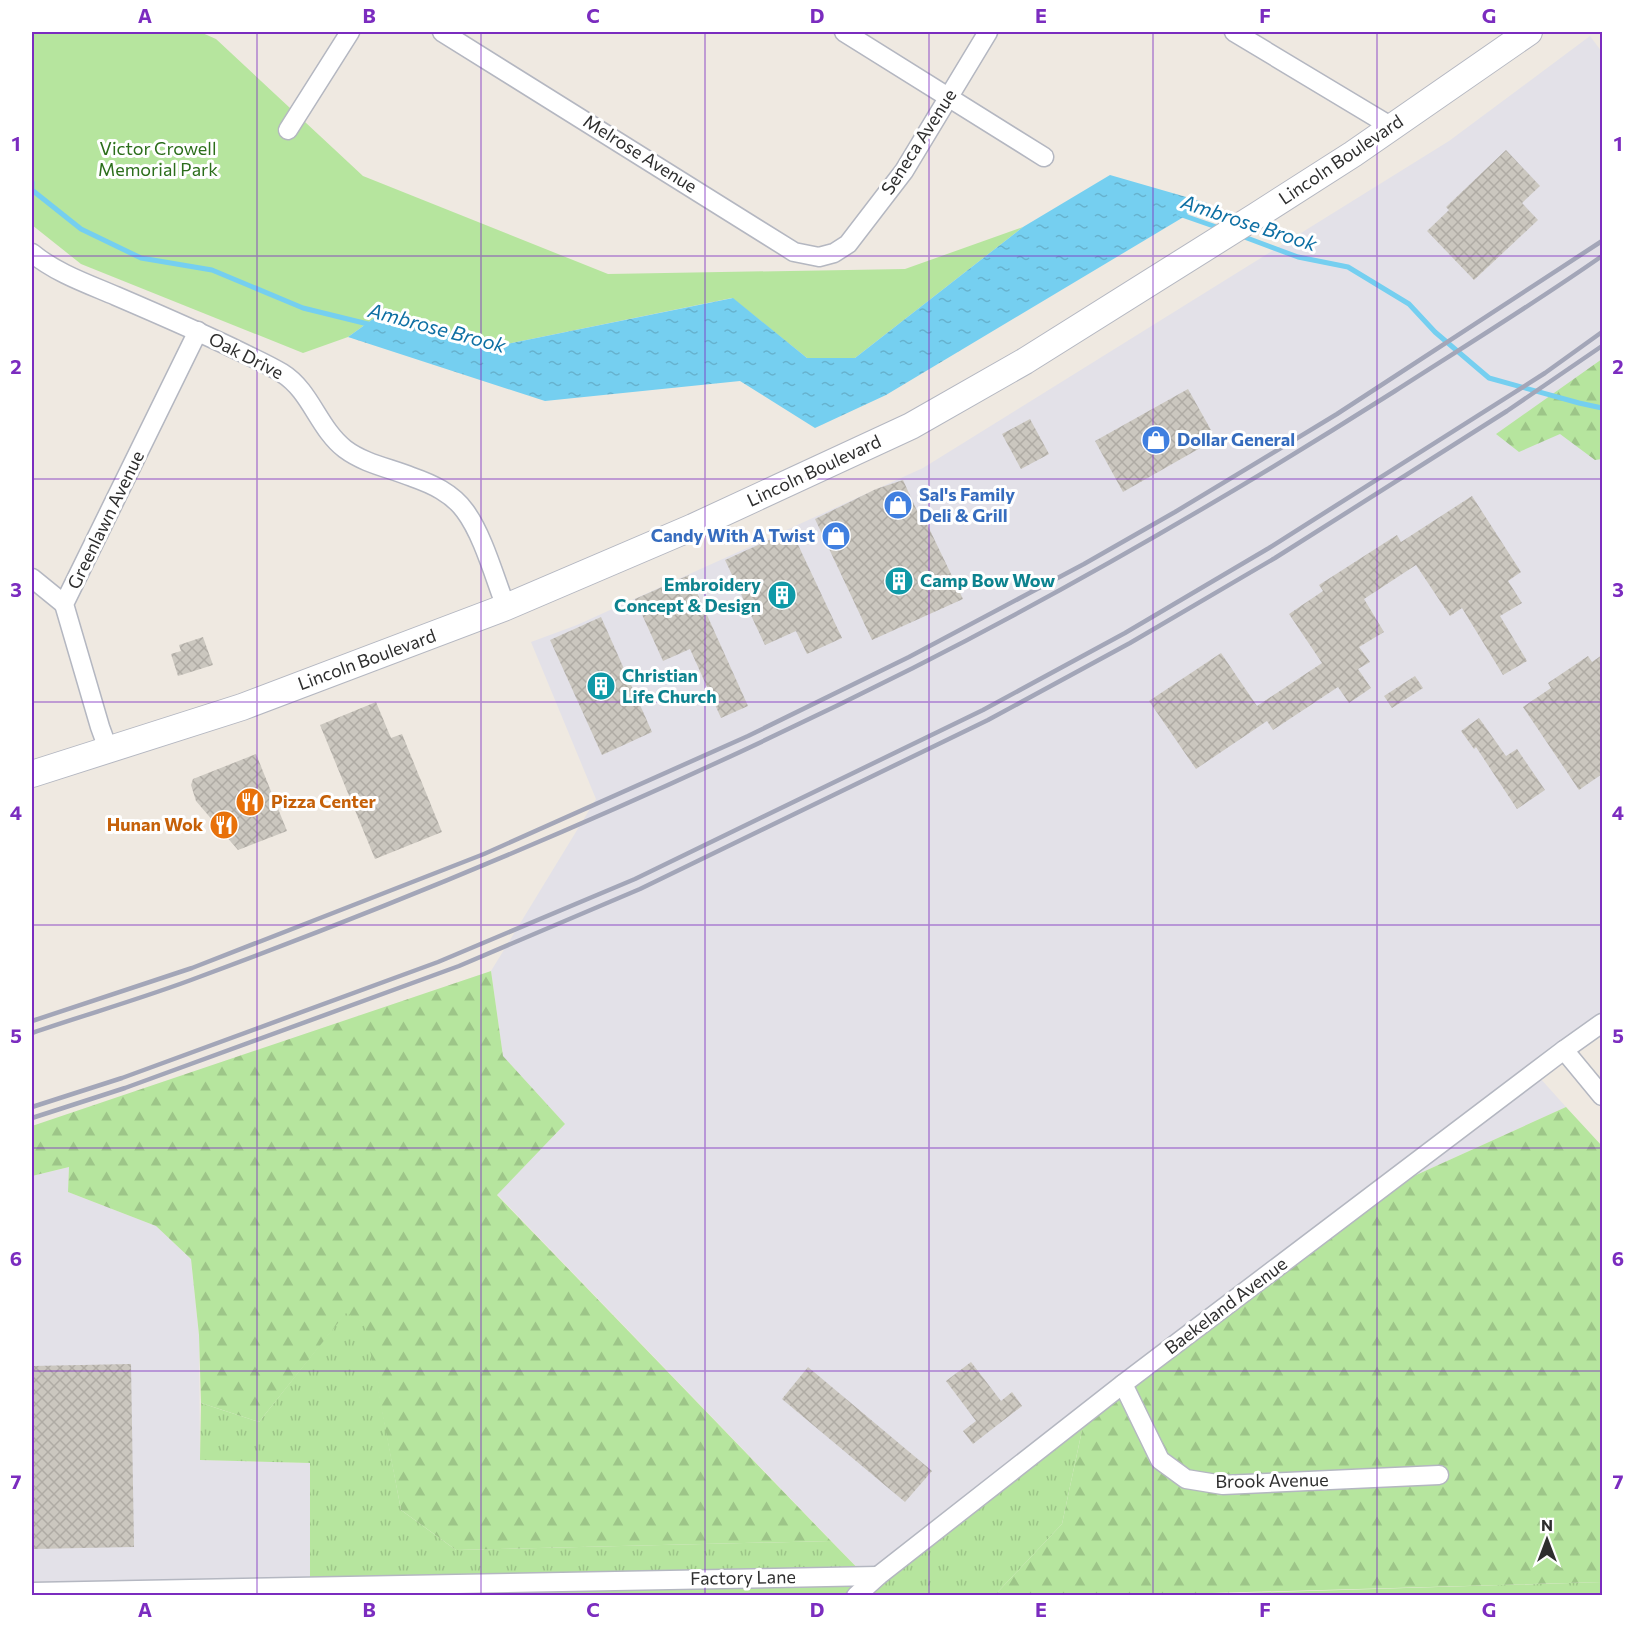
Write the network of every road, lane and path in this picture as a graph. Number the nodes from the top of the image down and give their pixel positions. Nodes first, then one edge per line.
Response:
1 (350, 32) edge
2 (442, 32) edge
3 (843, 32) edge
4 (988, 32) edge
5 (1234, 32) edge
6 (1529, 32) edge
7 (949, 97) junction
8 (1392, 127) junction
9 (288, 130) dead end
10 (1044, 157) dead end
11 (843, 248) joint
12 (32, 253) edge
13 (198, 331) junction
14 (32, 578) edge
15 (64, 604) junction
16 (506, 607) junction
17 (108, 749) junction
18 (32, 774) edge
19 (1602, 1023) edge
20 (1564, 1050) junction
21 (1602, 1096) edge
22 (1123, 1384) junction
23 (1439, 1475) dead end
24 (878, 1576) junction
25 (32, 1592) edge
26 (856, 1596) edge

1 - 9 street
2 - 11 street, Melrose Avenue
3 - 7 street
4 - 7 street, Seneca Avenue
5 - 8 street
6 - 8 main road, Lincoln Boulevard
7 - 10 street
7 - 11 street, Seneca Avenue
8 - 16 main road, Lincoln Boulevard
12 - 13 street, Oak Drive
13 - 15 street, Greenlawn Avenue
13 - 16 street, Oak Drive
14 - 15 street
15 - 17 street, Greenlawn Avenue
16 - 17 main road, Lincoln Boulevard
17 - 18 main road, Lincoln Boulevard
19 - 20 street, Baekeland Avenue
20 - 21 street
20 - 22 street, Baekeland Avenue
22 - 23 street, Brook Avenue
22 - 24 street, Baekeland Avenue
24 - 25 street, Factory Lane
24 - 26 street, Baekeland Avenue

